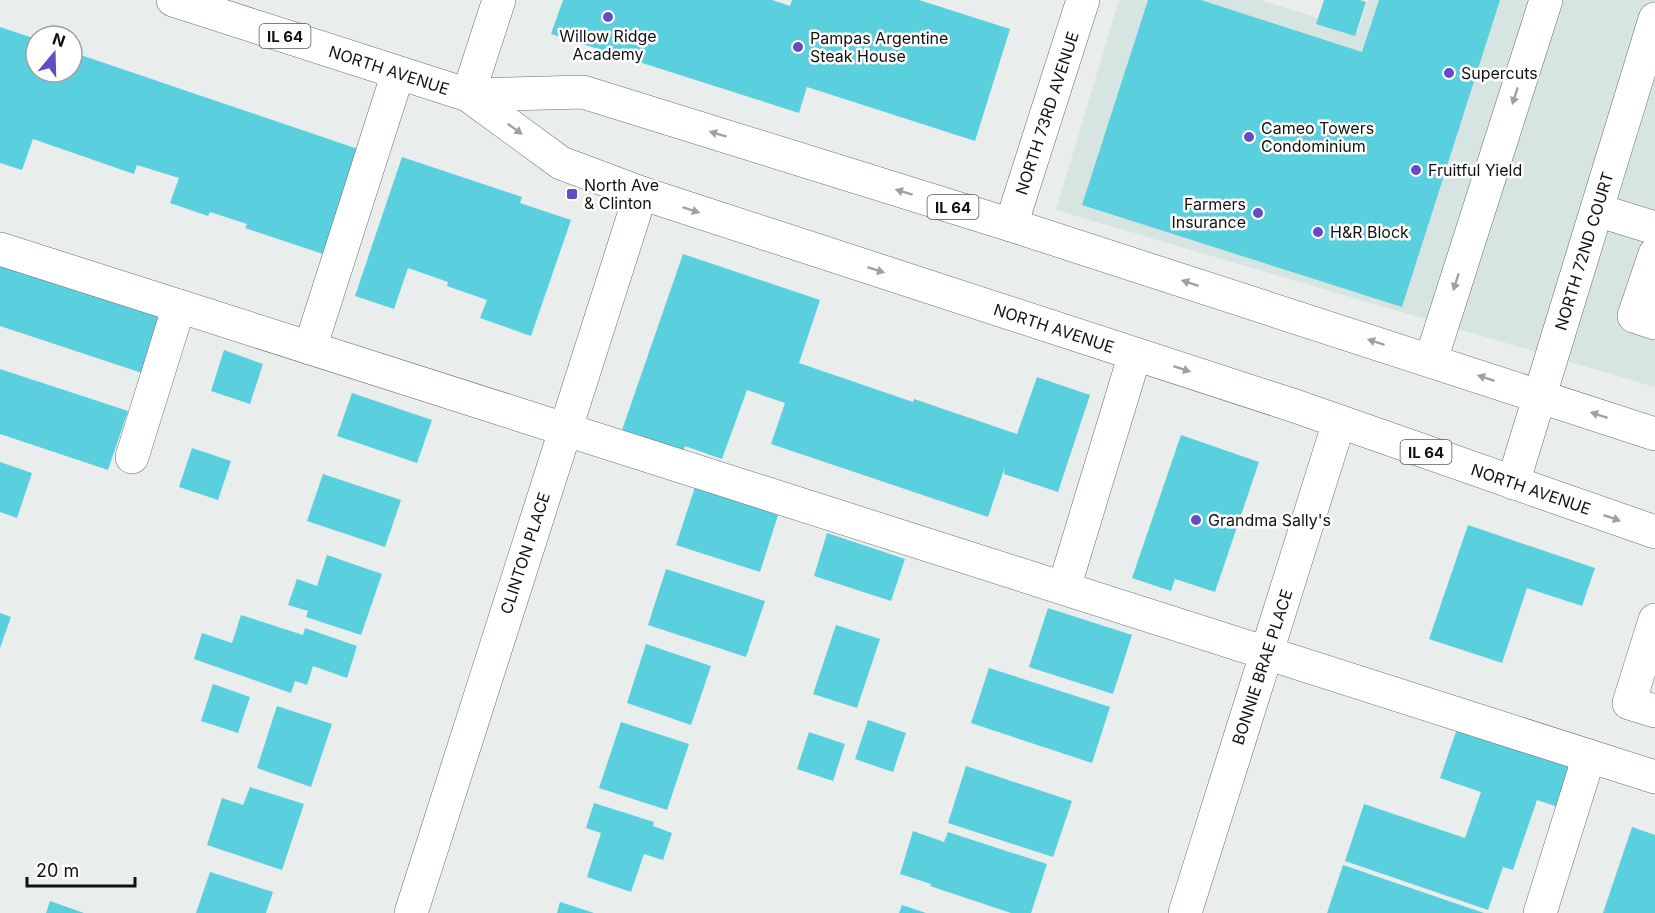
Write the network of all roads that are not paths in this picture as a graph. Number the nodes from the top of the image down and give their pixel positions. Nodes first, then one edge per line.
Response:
1 (173, 0) edge
2 (499, 0) edge
3 (1083, 0) edge
4 (1546, 0) edge
5 (1655, 19) edge
6 (398, 73) junction
7 (468, 95) junction
8 (641, 193) junction
9 (1597, 210) junction
10 (1011, 225) junction
11 (1655, 228) edge
12 (0, 249) edge
13 (1655, 254) edge
14 (179, 306) junction
15 (1655, 323) edge
16 (310, 348) junction
17 (1135, 354) junction
18 (1431, 360) junction
19 (1540, 395) junction
20 (1340, 422) junction
21 (564, 429) junction
22 (1655, 434) edge
23 (132, 457) dead end
24 (1513, 483) junction
25 (1655, 532) edge
26 (1064, 588) junction
27 (1655, 620) edge
28 (1267, 653) junction
29 (1655, 711) edge
30 (1588, 756) junction
31 (1655, 777) edge
32 (411, 913) edge
33 (1185, 913) edge
34 (1540, 913) edge

1 - 6 main road, NORTH AVENUE / IL 64
2 - 7 main road
3 - 10 main road, NORTH 73RD AVENUE
4 -> 18 main road
5 - 9 main road, NORTH 72ND COURT
6 - 7 main road, NORTH AVENUE / IL 64
6 - 16 main road
7 -> 8 main road, NORTH AVENUE / IL 64
10 -> 7 main road, NORTH AVENUE / IL 64
8 -> 17 main road, NORTH AVENUE / IL 64
8 - 21 main road, CLINTON PLACE
9 - 11 main road
9 - 19 main road, NORTH 72ND COURT
18 -> 10 main road, NORTH AVENUE / IL 64
12 - 14 main road
13 - 15 main road
14 - 16 main road
14 - 23 main road
16 - 21 main road
17 -> 20 main road, NORTH AVENUE / IL 64
17 - 26 main road
19 -> 18 main road, NORTH AVENUE / IL 64
22 -> 19 main road, NORTH AVENUE / IL 64
19 - 24 main road, NORTH 72ND COURT
20 - 24 main road, NORTH AVENUE / IL 64
20 - 28 main road, BONNIE BRAE PLACE
21 - 26 main road
21 - 32 main road, CLINTON PLACE
24 -> 25 main road, NORTH AVENUE / IL 64
26 - 28 main road
27 - 29 main road
28 - 30 main road
28 - 33 main road, BONNIE BRAE PLACE
30 - 31 main road
30 - 34 main road

